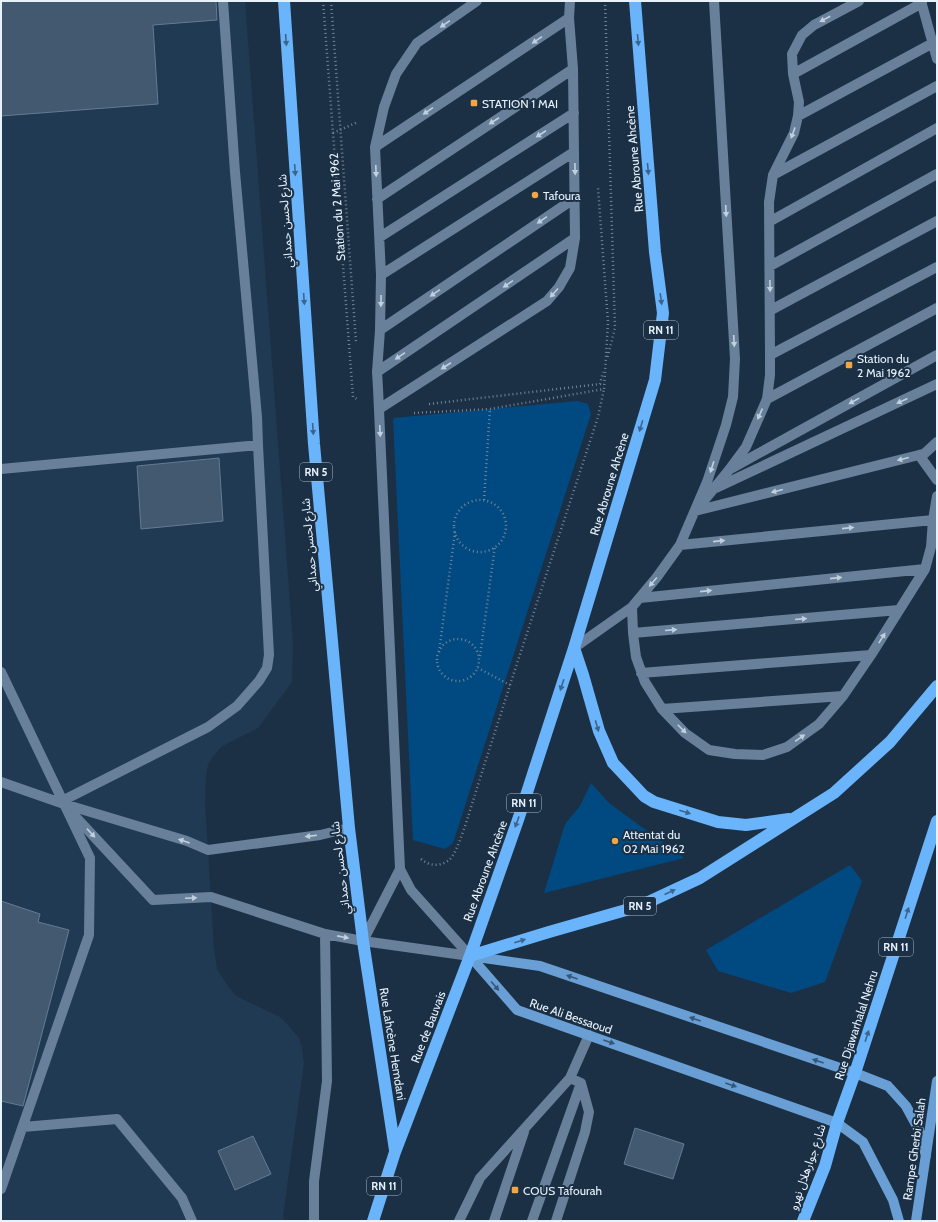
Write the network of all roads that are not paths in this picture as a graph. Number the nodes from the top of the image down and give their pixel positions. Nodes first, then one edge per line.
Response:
1 (223, 1) edge
2 (284, 1) edge
3 (477, 1) edge
4 (570, 1) edge
5 (635, 1) edge
6 (714, 1) edge
7 (860, 1) edge
8 (921, 2) edge
9 (569, 18) junction
10 (933, 43) junction
11 (937, 59) edge
12 (573, 69) junction
13 (793, 74) junction
14 (937, 86) edge
15 (574, 113) junction
16 (798, 116) junction
17 (937, 128) edge
18 (375, 147) junction
19 (574, 152) junction
20 (937, 174) edge
21 (773, 175) junction
22 (575, 198) junction
23 (377, 199) junction
24 (937, 221) edge
25 (769, 222) junction
26 (380, 237) junction
27 (575, 238) junction
28 (770, 266) junction
29 (937, 267) edge
30 (381, 275) junction
31 (937, 308) edge
32 (771, 310) junction
33 (380, 330) junction
34 (770, 355) junction
35 (937, 355) edge
36 (377, 372) junction
37 (937, 384) edge
38 (767, 398) junction
39 (379, 410) junction
40 (937, 442) edge
41 (258, 446) junction
42 (919, 455) junction
43 (1, 469) edge
44 (729, 470) junction
45 (937, 480) edge
46 (713, 490) junction
47 (937, 496) edge
48 (695, 511) junction
49 (933, 520) junction
50 (680, 545) junction
51 (925, 569) junction
52 (640, 598) junction
53 (632, 607) junction
54 (899, 610) junction
55 (632, 633) junction
56 (574, 648) junction
57 (871, 656) junction
58 (1, 672) edge
59 (642, 673) junction
60 (937, 686) edge
61 (843, 696) junction
62 (662, 709) junction
63 (1, 782) edge
64 (63, 802) junction
65 (794, 819) junction
66 (937, 821) edge
67 (350, 828) junction
68 (400, 869) junction
69 (325, 934) junction
70 (363, 941) junction
71 (470, 956) junction
72 (589, 1035) junction
73 (855, 1073) junction
74 (570, 1078) junction
75 (937, 1081) edge
76 (581, 1083) junction
77 (837, 1123) junction
78 (526, 1126) junction
79 (23, 1127) junction
80 (395, 1152) junction
81 (926, 1156) junction
82 (1, 1189) edge
83 (192, 1221) edge
84 (314, 1221) edge
85 (372, 1221) edge
86 (459, 1221) edge
87 (494, 1221) edge
88 (532, 1221) edge
89 (556, 1221) edge
90 (803, 1221) edge
91 (899, 1221) edge
92 (916, 1221) edge

1 - 41 lane
2 -> 67 highway, شارع لحسن حمداني / RN 5
3 -> 18 lane
4 - 9 lane
5 -> 56 highway, Rue Abroune Ahcène / RN 11
6 -> 48 lane
7 -> 13 lane
8 - 10 lane
8 - 13 lane
9 - 12 lane
9 -> 18 lane
10 - 11 lane
10 - 16 lane
12 - 15 lane
12 -> 23 lane
13 - 16 lane
14 - 21 lane
15 - 19 lane
15 -> 26 lane
16 -> 21 lane
17 - 25 lane
18 -> 23 lane
19 -> 22 lane
19 - 30 lane
20 - 28 lane
21 - 25 lane
22 - 27 lane
22 -> 33 lane
23 - 26 lane
24 - 32 lane
25 - 28 lane
26 - 30 lane
27 -> 36 lane
27 -> 39 lane
28 -> 32 lane
29 - 34 lane
30 -> 33 lane
31 - 38 lane
32 - 34 lane
33 - 36 lane
34 - 38 lane
35 -> 44 lane
36 - 39 lane
37 -> 46 lane
38 -> 44 lane
39 -> 68 lane
40 - 42 lane
41 - 43 lane
41 - 64 lane
42 - 45 lane
42 -> 48 lane
44 - 46 lane
46 - 48 lane
47 - 49 lane
48 - 50 lane
50 -> 49 lane
49 - 51 lane
50 -> 52 lane
52 -> 51 lane
51 - 54 lane
52 - 53 lane
53 - 55 lane
53 - 56 lane
55 -> 54 lane
57 -> 54 lane
55 - 59 lane
56 -> 65 highway
56 -> 71 highway, Rue Abroune Ahcène / RN 11
57 - 59 lane
57 - 61 lane
58 - 64 lane
59 - 62 lane
60 - 65 highway, RN 5
61 - 62 lane
62 -> 61 lane
63 - 64 lane
67 -> 64 lane
64 -> 69 lane
64 - 79 lane
71 -> 65 highway, RN 5
73 -> 66 highway, Rue Djawarhalal Nehru / RN 11
67 - 70 highway, شارع لحسن حمداني / RN 5
68 - 70 lane
68 - 71 lane
69 -> 70 lane
69 - 84 lane
70 - 71 lane
70 - 80 highway, Rue Lahcène Hemdani / RN 5
71 -> 72 main road, Rue Ali Bessaoud
73 -> 71 main road
71 - 80 highway, Rue de Bauvais / RN 11
72 - 74 lane
72 -> 77 main road, Rue Ali Bessaoud
73 - 77 highway, Rue Djawarhalal Nehru / RN 11
73 - 81 main road
74 - 76 lane
74 - 78 lane
75 - 81 main road, Rampe Gherbi Salah
76 - 88 lane
76 - 89 lane
77 - 90 highway, شارع جوارهلال نهرو / RN 11
77 - 91 main road, Rue Ali Bessaoud
78 - 86 lane
78 - 87 lane
79 - 82 lane
79 - 83 lane
80 - 85 highway, RN 11
81 - 92 main road, Rampe Gherbi Salah

